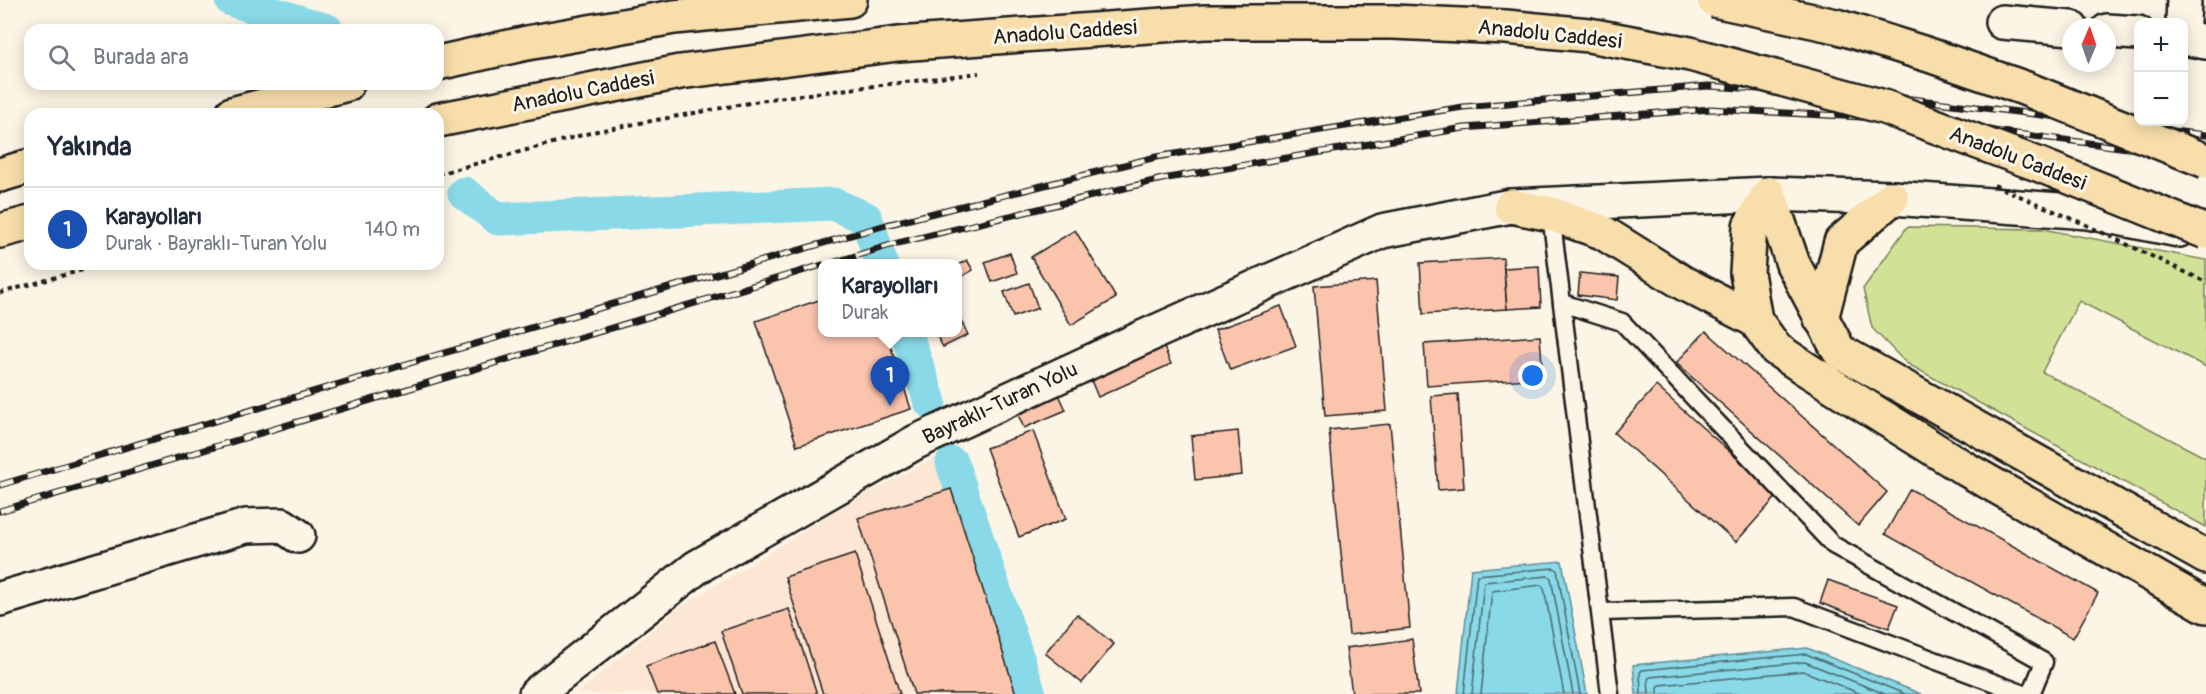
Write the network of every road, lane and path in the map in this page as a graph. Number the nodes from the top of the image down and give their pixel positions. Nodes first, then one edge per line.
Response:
1 (850, 0) edge
2 (1714, 0) edge
3 (2184, 0) edge
4 (2183, 18) edge
5 (2002, 22) dead end
6 (2062, 27) edge
7 (2116, 32) edge
8 (2134, 33) edge
9 (2188, 39) edge
10 (2206, 42) edge
11 (444, 62) edge
12 (988, 72) dead end
13 (324, 90) edge
14 (255, 108) edge
15 (444, 119) edge
16 (2206, 161) edge
17 (24, 168) edge
18 (444, 172) edge
19 (0, 175) edge
20 (1983, 181) dead end
21 (1769, 194) junction
22 (1892, 198) junction
23 (1510, 206) junction
24 (1551, 214) junction
25 (24, 225) edge
26 (0, 231) edge
27 (2206, 234) edge
28 (82, 270) edge
29 (2206, 282) edge
30 (0, 293) edge
31 (1562, 303) junction
32 (1821, 319) junction
33 (1755, 320) junction
34 (298, 536) dead end
35 (2206, 557) edge
36 (0, 599) edge
37 (2206, 606) edge
38 (1601, 612) junction
39 (536, 694) edge
40 (1610, 694) edge
41 (2024, 694) edge
42 (2031, 694) edge

1 - 11 highway
2 - 16 highway, bridge
3 - 4 street
5 - 6 street
7 - 8 street
9 - 10 street
12 - 18 path
13 - 14 highway
15 - 27 highway, Anadolu Caddesi, bridge
17 - 19 highway
20 - 29 path, bridge
21 - 22 street, Anadolu Caddesi
21 - 23 street, Bayraklı-Turan Yolu
21 - 32 highway
21 - 33 highway
22 - 27 street, Anadolu Caddesi
22 - 32 highway
23 - 24 highway
23 - 39 street, Bayraklı-Turan Yolu
24 - 31 lane
24 - 33 highway
25 - 26 highway
28 - 30 path
31 - 38 lane
31 - 42 lane
32 - 35 highway
33 - 37 highway
34 - 36 street
38 - 40 lane
38 - 41 lane

